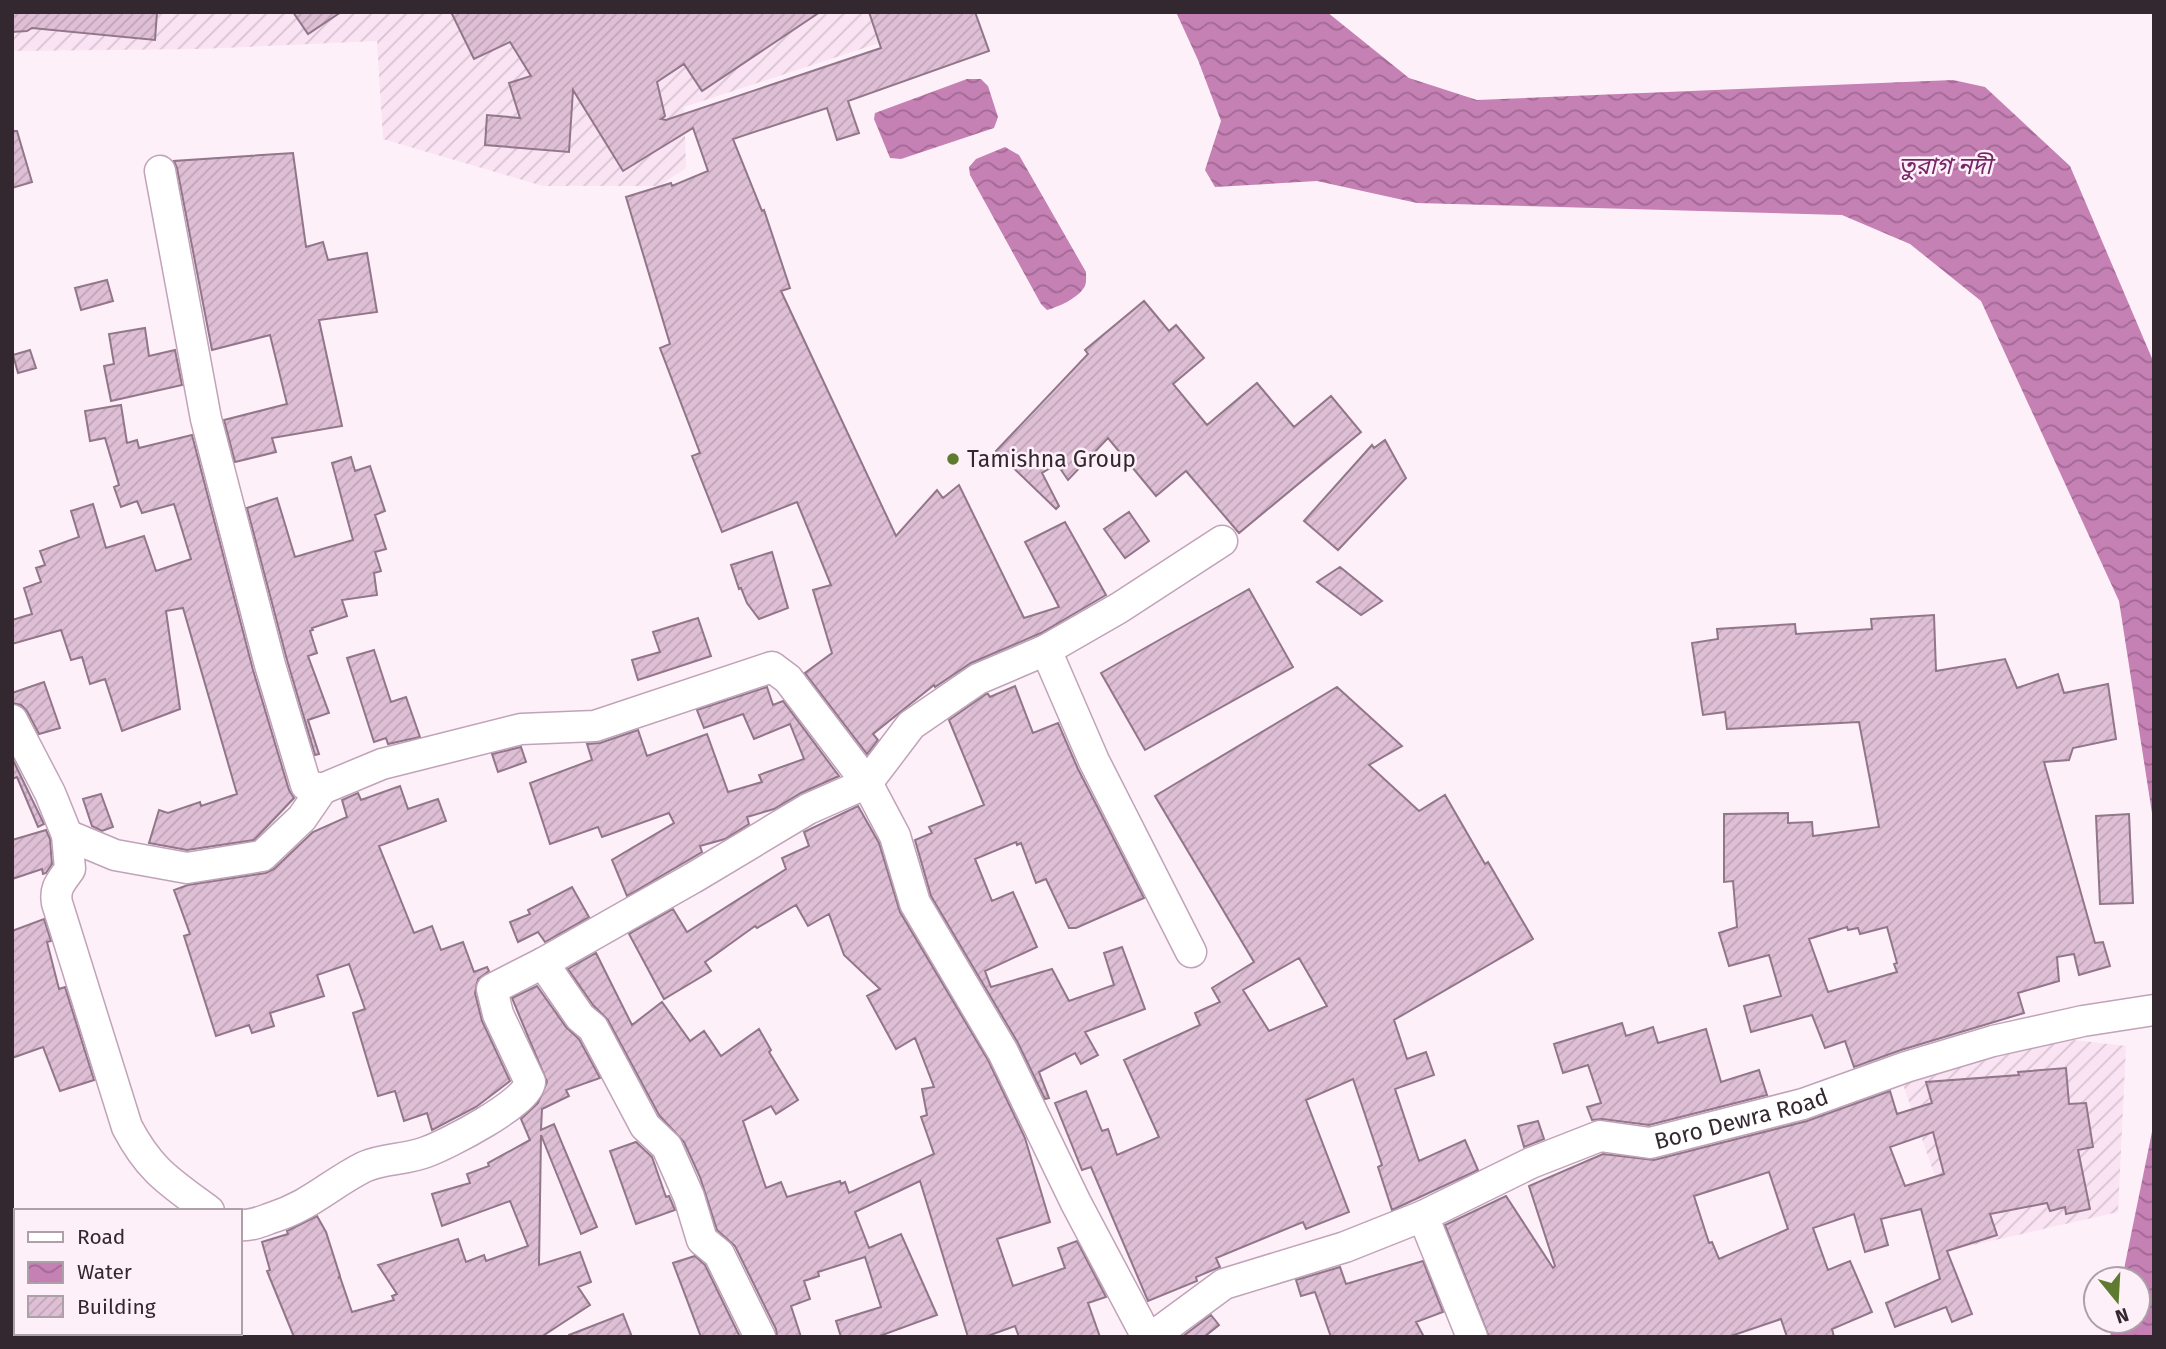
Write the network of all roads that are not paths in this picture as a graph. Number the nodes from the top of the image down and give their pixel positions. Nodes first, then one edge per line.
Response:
1 (160, 171) dead end
2 (1222, 541) dead end
3 (1046, 650) junction
4 (12, 720) edge
5 (867, 783) junction
6 (322, 789) junction
7 (67, 835) junction
8 (1191, 952) dead end
9 (543, 963) junction
10 (2154, 1010) edge
11 (206, 1209) edge
12 (1423, 1216) junction
13 (242, 1225) edge
14 (760, 1337) edge
15 (1150, 1337) edge
16 (1472, 1337) edge

1 - 6 street
2 - 3 street
3 - 5 street
3 - 8 street
4 - 7 street
5 - 6 street
5 - 9 street
5 - 15 street
6 - 7 street
7 - 11 street
9 - 13 street
9 - 14 street
10 - 12 street, Boro Dewra Road
12 - 15 street, Boro Dewra Road
12 - 16 street

